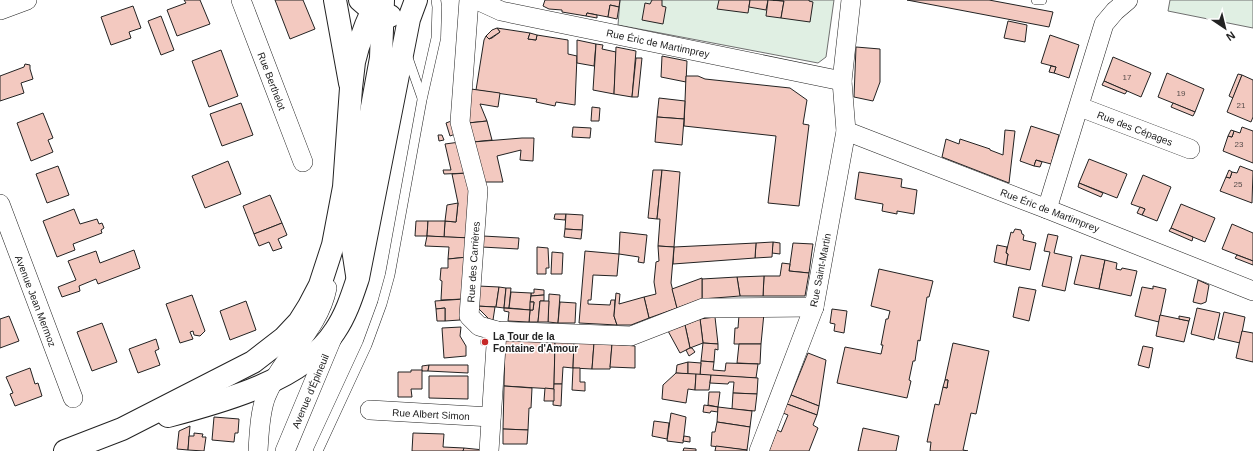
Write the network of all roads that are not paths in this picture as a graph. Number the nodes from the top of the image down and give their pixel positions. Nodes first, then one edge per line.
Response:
1 (27, 0) edge
2 (241, 0) edge
3 (335, 0) edge
4 (436, 0) edge
5 (469, 0) edge
6 (477, 0) edge
7 (851, 0) edge
8 (1036, 0) edge
9 (1042, 0) edge
10 (1128, 0) edge
11 (387, 7) edge
12 (0, 10) edge
13 (404, 46) junction
14 (842, 81) junction
15 (351, 88) junction
16 (422, 100) junction
17 (1080, 107) junction
18 (846, 131) junction
19 (1190, 149) dead end
20 (303, 162) dead end
21 (0, 204) edge
22 (1047, 208) junction
23 (333, 247) junction
24 (358, 278) junction
25 (1253, 291) edge
26 (814, 307) junction
27 (497, 330) junction
28 (335, 332) junction
29 (270, 388) junction
30 (73, 398) dead end
31 (370, 410) dead end
32 (491, 417) junction
33 (122, 429) junction
34 (90, 446) edge
35 (65, 451) edge
36 (258, 451) edge
37 (285, 451) edge
38 (318, 451) edge
39 (489, 451) edge
40 (759, 451) edge

1 - 12 street
2 - 20 street, Rue Berthelot
3 - 15 main road
4 - 16 lane
5 - 27 street, Rue des Carrières
6 - 14 street, Rue Éric de Martimprey
7 - 14 street, Rue Saint-Martin
8 - 9 lane
10 - 17 street
11 - 13 main road
11 - 15 main road
11 - 24 main road
13 - 16 lane
13 - 24 main road
14 - 18 street, Rue Saint-Martin
15 - 23 main road
16 - 38 lane
17 - 19 street, Rue des Cépages
17 - 22 street
18 - 22 street, Rue Éric de Martimprey
18 - 26 street, Rue Saint-Martin
21 - 30 street, Avenue Jean Mermoz
22 - 25 street, Rue Éric de Martimprey
23 - 29 street
23 - 33 main road
24 - 28 main road
26 - 27 street, Rue des Carrières
26 - 40 street, Rue Saint-Martin
27 - 32 street
28 - 29 main road
28 - 37 street, Avenue d'Épineuil
29 - 33 main road
29 - 36 street
31 - 32 street, Rue Albert Simon
32 - 39 street
33 - 34 main road
34 - 35 main road

